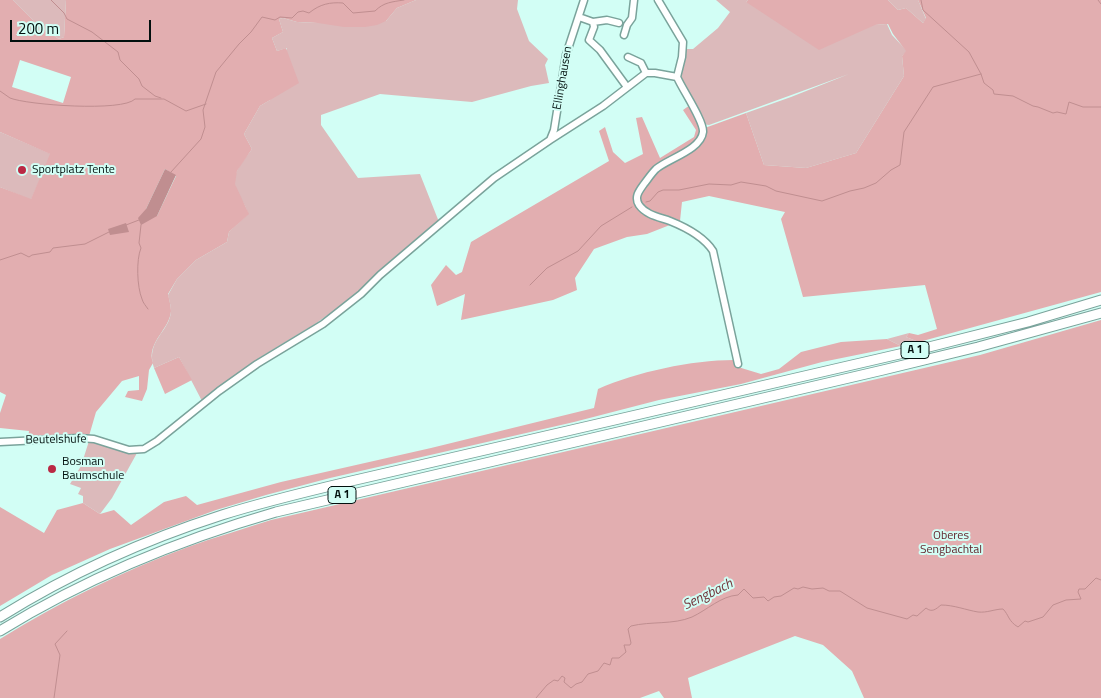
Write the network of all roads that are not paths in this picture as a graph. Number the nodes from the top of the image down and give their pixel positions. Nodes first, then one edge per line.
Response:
1 (584, 0) edge
2 (634, 0) edge
3 (658, 0) edge
4 (579, 17) junction
5 (592, 22) junction
6 (619, 23) dead end
7 (624, 35) dead end
8 (628, 57) dead end
9 (646, 73) junction
10 (676, 77) junction
11 (627, 87) junction
12 (550, 140) junction
13 (510, 166) joint
14 (1101, 300) edge
15 (1101, 313) edge
16 (738, 364) dead end
17 (0, 442) edge
18 (0, 616) edge
19 (0, 631) edge

1 - 4 street, Ellinghausen
2 - 7 street
3 - 10 street
4 - 5 street
4 - 12 street, Ellinghausen
5 - 6 street
5 - 11 street, Ellinghausen
8 - 9 street
9 - 10 street
9 - 11 street, Ellinghausen
10 - 16 street
11 - 12 street, Ellinghausen
12 - 13 street, Ellinghausen
13 - 17 street, Beutelshufe
14 - 18 highway, A 1
15 - 19 highway, A 1

